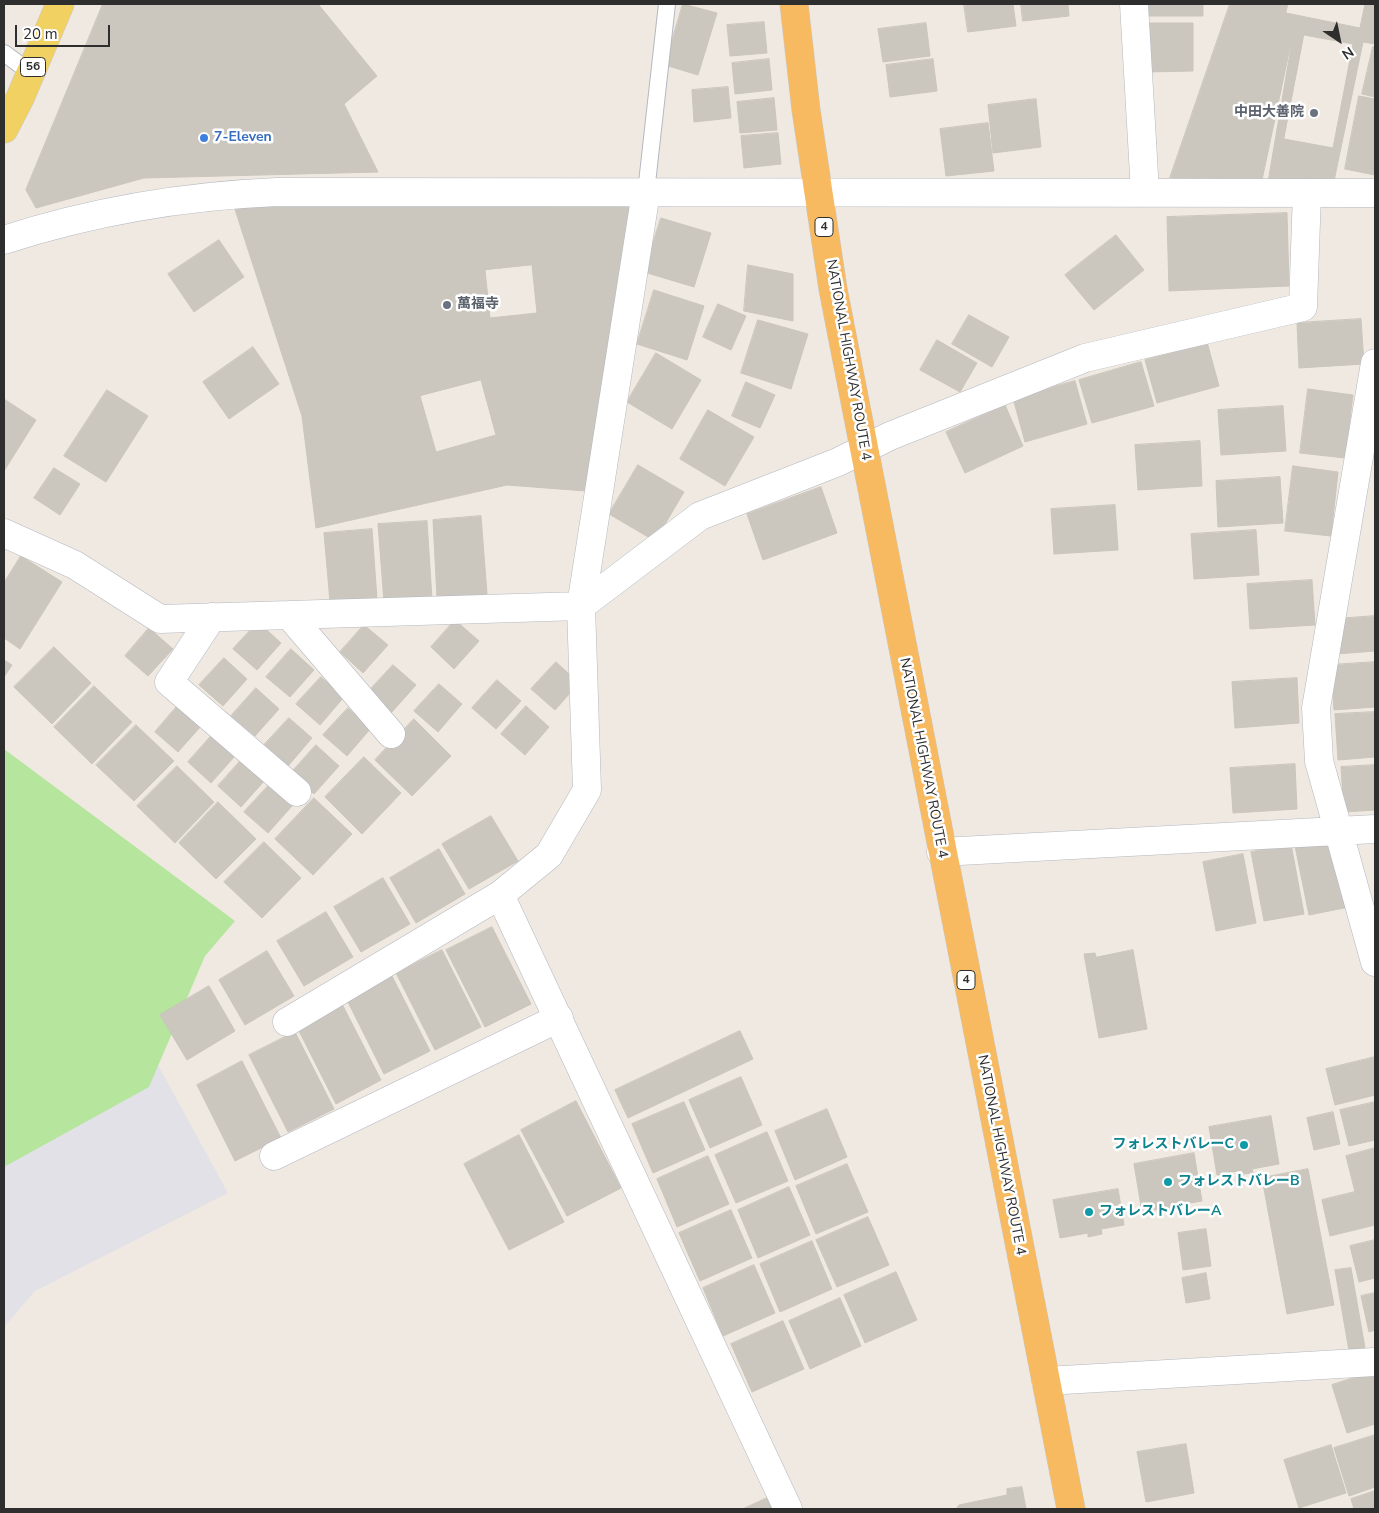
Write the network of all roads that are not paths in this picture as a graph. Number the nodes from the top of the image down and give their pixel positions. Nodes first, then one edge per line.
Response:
1 (60, 4) edge
2 (667, 4) edge
3 (794, 4) edge
4 (1134, 4) edge
5 (4, 53) edge
6 (31, 73) junction
7 (4, 129) edge
8 (819, 191) junction
9 (646, 192) junction
10 (1145, 192) junction
11 (1307, 193) junction
12 (1375, 193) edge
13 (4, 240) edge
14 (1375, 363) edge
15 (864, 450) junction
16 (1366, 468) edge
17 (4, 533) edge
18 (581, 606) junction
19 (289, 615) junction
20 (212, 617) junction
21 (391, 734) dead end
22 (297, 792) dead end
23 (1375, 829) edge
24 (1339, 831) junction
25 (941, 852) junction
26 (500, 895) junction
27 (1375, 962) edge
28 (559, 1018) junction
29 (287, 1022) dead end
30 (274, 1156) dead end
31 (1375, 1362) edge
32 (1046, 1381) junction
33 (788, 1509) edge
34 (1070, 1509) edge

1 - 6 main road, 56
2 - 9 lane
3 - 8 highway, NATIONAL HIGHWAY ROUTE 4 / 4
4 - 10 street
5 - 6 lane
6 - 7 main road, 56
8 - 9 street
8 - 10 street
8 - 15 highway, NATIONAL HIGHWAY ROUTE 4 / 4
9 - 13 street
9 - 18 street
10 - 11 street
11 - 12 street
11 - 15 street
14 - 16 street
15 - 18 street
15 - 25 highway, NATIONAL HIGHWAY ROUTE 4 / 4
16 - 24 street
17 - 20 street
18 - 19 street
18 - 26 street
19 - 20 street
19 - 21 street
20 - 22 street
23 - 24 street
24 - 25 street
24 - 27 street
25 - 32 highway, NATIONAL HIGHWAY ROUTE 4 / 4
26 - 28 street
26 - 29 street
28 - 30 street
28 - 33 street
31 - 32 street
32 - 34 highway, NATIONAL HIGHWAY ROUTE 4 / 4

